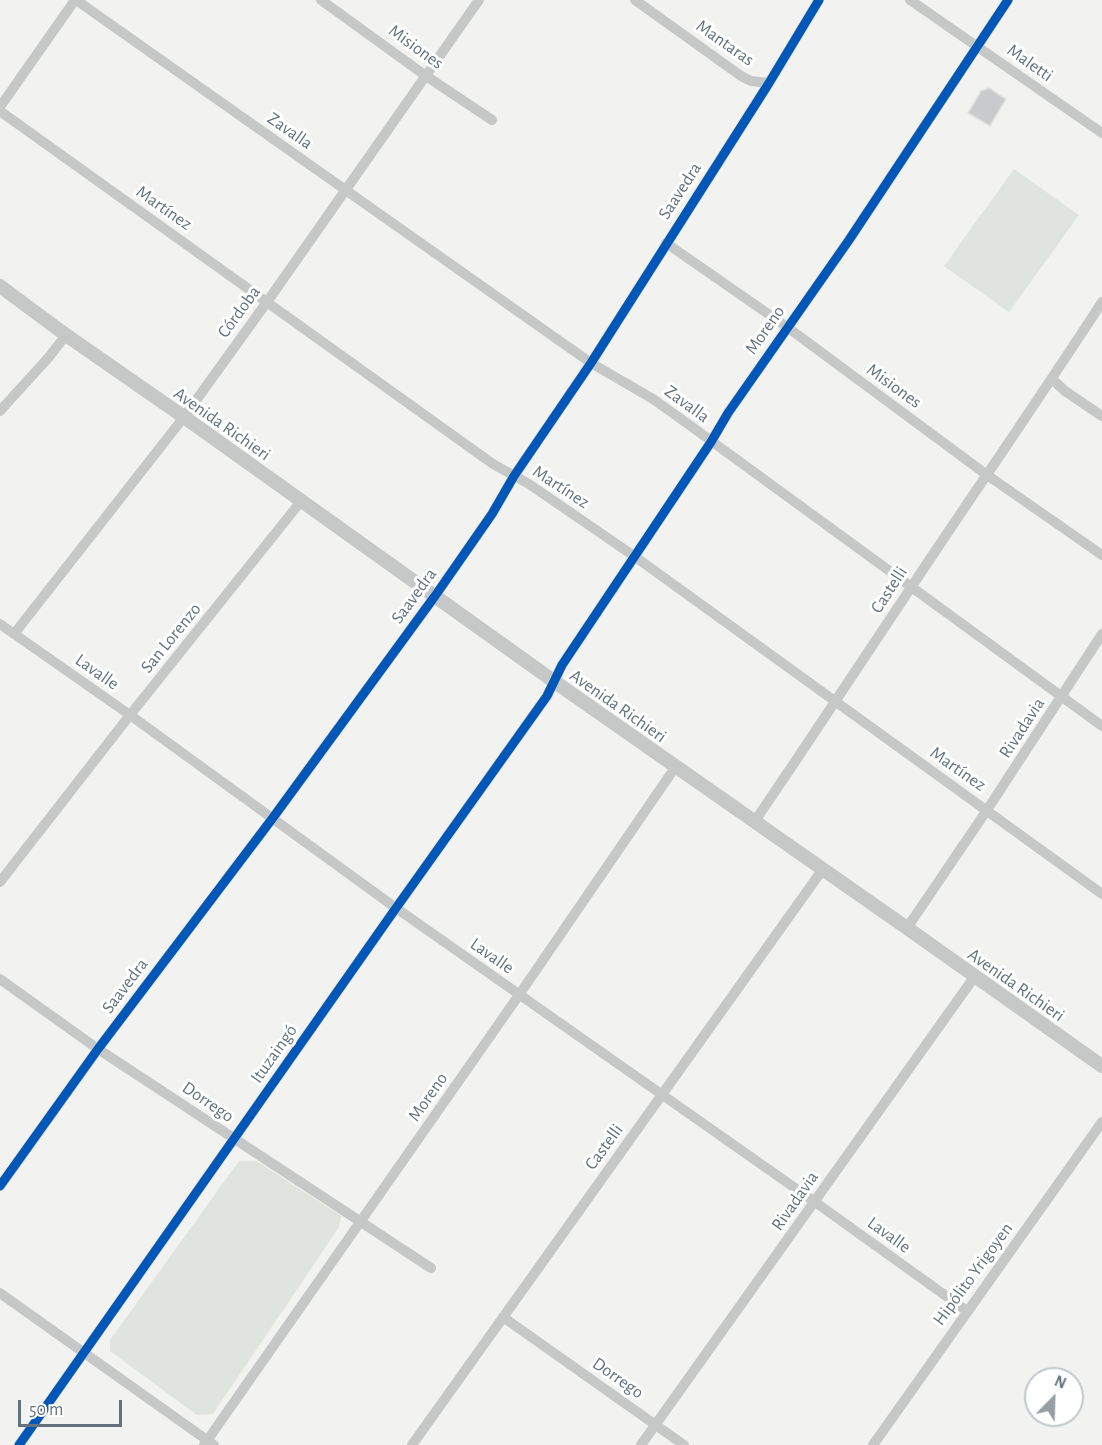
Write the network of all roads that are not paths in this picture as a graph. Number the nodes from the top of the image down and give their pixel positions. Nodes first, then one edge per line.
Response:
1 (76, 0) edge
2 (321, 0) edge
3 (479, 0) edge
4 (635, 0) edge
5 (819, 0) edge
6 (910, 0) edge
7 (1008, 0) edge
8 (977, 46) junction
9 (426, 76) junction
10 (769, 83) junction
11 (0, 109) edge
12 (492, 120) dead end
13 (1102, 133) edge
14 (346, 190) junction
15 (666, 243) junction
16 (0, 286) edge
17 (267, 302) junction
18 (1102, 302) edge
19 (787, 327) junction
20 (66, 335) junction
21 (591, 363) junction
22 (1052, 379) junction
23 (0, 411) edge
24 (1102, 416) edge
25 (184, 417) junction
26 (711, 442) junction
27 (987, 475) junction
28 (514, 476) junction
29 (302, 500) junction
30 (1102, 555) edge
31 (634, 556) junction
32 (912, 586) junction
33 (435, 596) junction
34 (0, 624) edge
35 (14, 634) junction
36 (1102, 634) edge
37 (555, 682) junction
38 (1062, 697) junction
39 (836, 702) junction
40 (130, 715) junction
41 (1102, 726) edge
42 (676, 766) junction
43 (987, 810) junction
44 (272, 819) junction
45 (755, 821) junction
46 (823, 869) junction
47 (0, 882) edge
48 (1102, 894) edge
49 (396, 908) junction
50 (907, 928) junction
51 (975, 976) junction
52 (0, 979) edge
53 (519, 995) junction
54 (98, 1049) junction
55 (1102, 1066) edge
56 (662, 1094) junction
57 (1102, 1122) edge
58 (234, 1139) junction
59 (0, 1186) edge
60 (815, 1202) junction
61 (360, 1222) junction
62 (430, 1268) dead end
63 (0, 1293) edge
64 (967, 1311) junction
65 (503, 1317) junction
66 (84, 1354) junction
67 (656, 1425) junction
68 (208, 1443) edge
69 (19, 1445) edge
70 (412, 1445) edge
71 (641, 1445) edge
72 (684, 1445) edge
73 (873, 1445) edge

1 - 11 street
1 - 14 street, Zavalla
2 - 9 street, Misiones
3 - 9 street, Córdoba
4 - 10 street, Mantaras
5 - 10 street, Saavedra
6 - 8 street, Maletti
7 - 8 street, Moreno
8 - 13 street, Maletti
8 - 19 street, Moreno
9 - 12 street, Misiones
9 - 14 street, Córdoba
10 - 15 street, Saavedra
11 - 17 street, Martínez
14 - 17 street, Córdoba
14 - 21 street, Zavalla
15 - 19 street, Misiones
15 - 21 street, Saavedra
16 - 20 street, Avenida Richieri
17 - 25 street, Córdoba
17 - 28 street, Martínez
18 - 22 street, Castelli
19 - 26 street, Moreno
19 - 27 street, Misiones
20 - 23 street
20 - 25 street, Avenida Richieri
21 - 26 street, Zavalla
21 - 28 street, Saavedra
22 - 24 street
22 - 27 street, Castelli
25 - 29 street, Avenida Richieri
25 - 35 street, Córdoba
26 - 31 street, Moreno
26 - 32 street, Zavalla
27 - 30 street, Misiones
27 - 32 street, Castelli
28 - 31 street, Martínez
28 - 33 street, Saavedra
29 - 33 street, Avenida Richieri
29 - 40 street, San Lorenzo
31 - 37 street, Moreno
31 - 39 street, Martínez
32 - 38 street, Zavalla
32 - 39 street, Castelli
33 - 37 street, Avenida Richieri
33 - 44 street, Saavedra
34 - 35 street, Lavalle
35 - 40 street, Lavalle
36 - 38 street, Rivadavia
37 - 42 street, Avenida Richieri
37 - 49 street, Ituzaingó
38 - 41 street, Zavalla
38 - 43 street, Rivadavia
39 - 43 street, Martínez
39 - 45 street, Castelli
40 - 44 street, Lavalle
40 - 47 street, San Lorenzo
42 - 45 street, Avenida Richieri
42 - 53 street, Moreno
43 - 48 street, Martínez
43 - 50 street, Rivadavia
44 - 49 street, Lavalle
44 - 54 street, Saavedra
45 - 46 street, Avenida Richieri
46 - 50 street, Avenida Richieri
46 - 56 street, Castelli
49 - 53 street, Lavalle
49 - 58 street, Ituzaingó
50 - 51 street, Avenida Richieri
51 - 55 street, Avenida Richieri
51 - 60 street, Rivadavia
52 - 54 street, Dorrego
53 - 56 street, Lavalle
53 - 61 street, Moreno
54 - 58 street, Dorrego
54 - 59 street, Saavedra
56 - 60 street, Lavalle
56 - 65 street, Castelli
57 - 64 street, Hipólito Yrigoyen
58 - 61 street, Dorrego
58 - 66 street, Ituzaingó
60 - 64 street, Lavalle
60 - 67 street, Rivadavia
61 - 62 street, Dorrego
61 - 68 street, Moreno
63 - 66 street
64 - 73 street, Hipólito Yrigoyen
65 - 67 street, Dorrego
65 - 70 street, Castelli
66 - 68 street
66 - 69 street, Ituzaingó
67 - 71 street, Rivadavia
67 - 72 street, Dorrego

